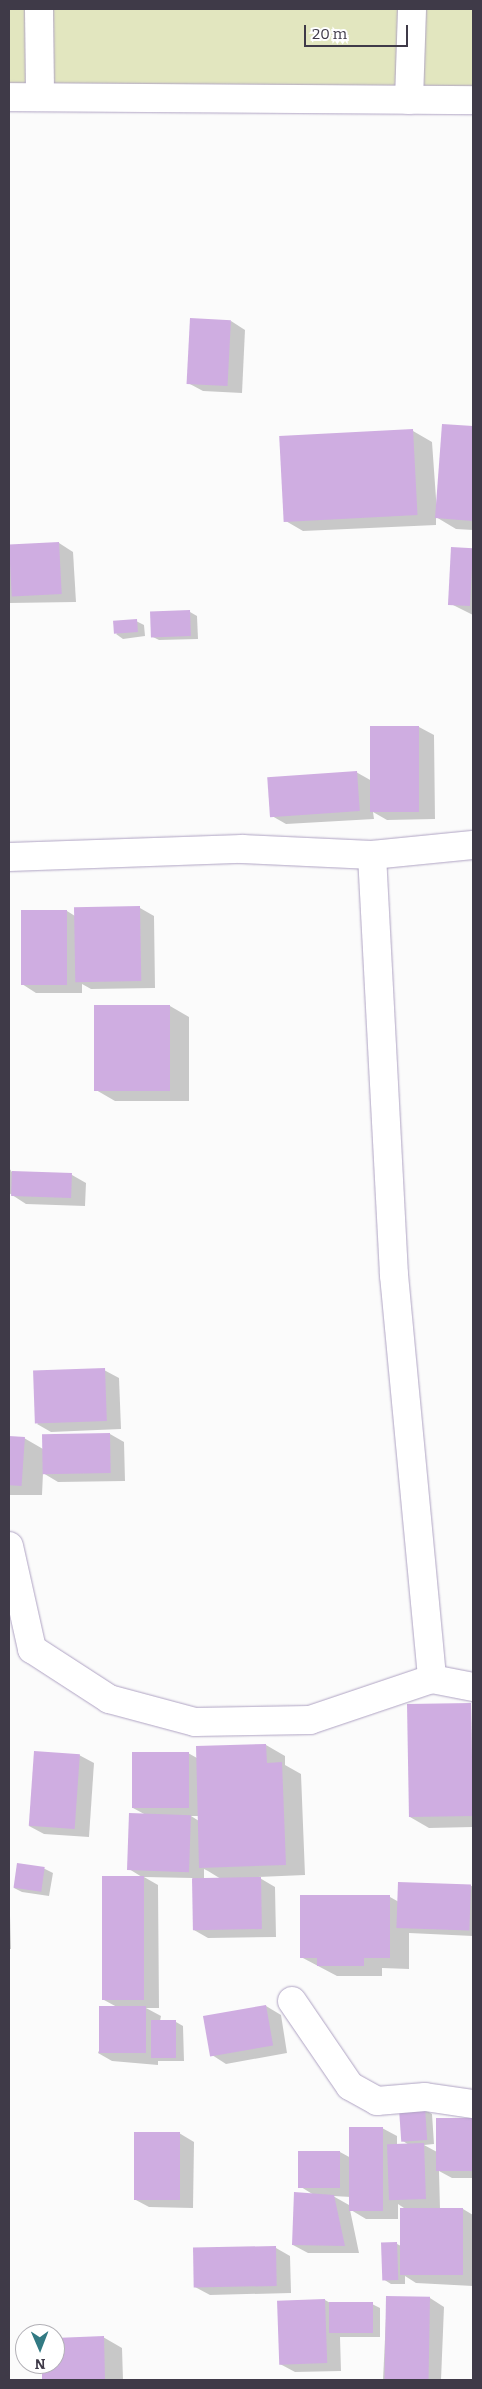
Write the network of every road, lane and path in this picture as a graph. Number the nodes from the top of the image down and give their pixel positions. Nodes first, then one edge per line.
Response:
1 (39, 9) edge
2 (412, 9) edge
3 (9, 97) edge
4 (40, 97) junction
5 (408, 100) junction
6 (473, 100) edge
7 (473, 845) edge
8 (372, 855) junction
9 (9, 857) edge
10 (9, 1546) edge
11 (432, 1679) junction
12 (473, 1687) edge
13 (292, 2001) dead end
14 (473, 2104) edge

1 - 4 street
2 - 5 street
3 - 4 street
4 - 5 street
5 - 6 street
7 - 8 street
8 - 9 street
8 - 11 street
10 - 11 street
11 - 12 street
13 - 14 street

